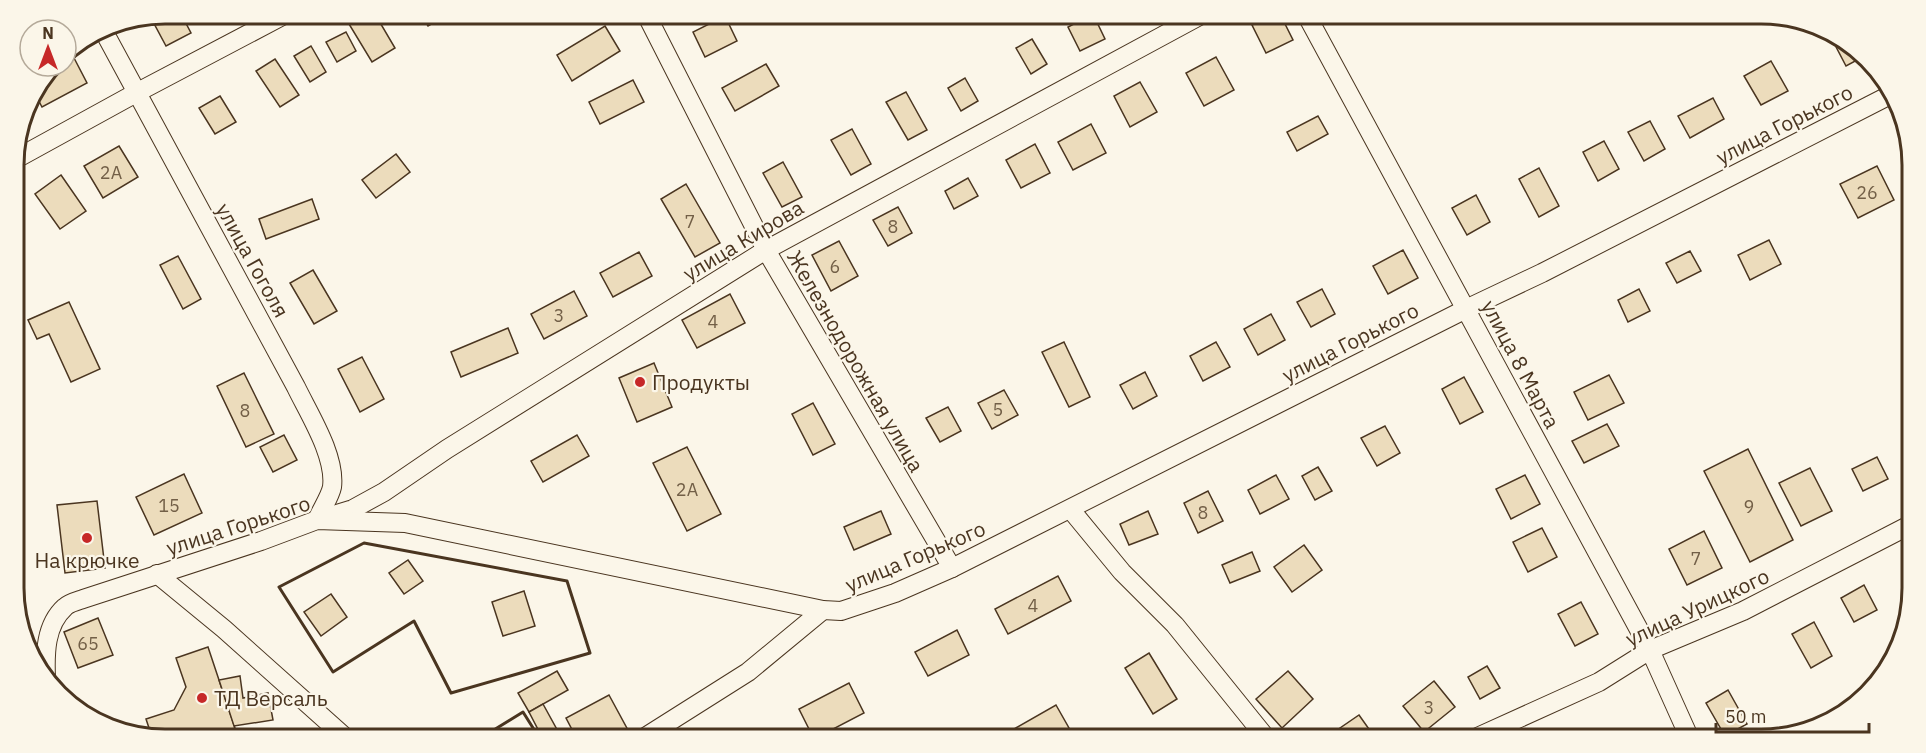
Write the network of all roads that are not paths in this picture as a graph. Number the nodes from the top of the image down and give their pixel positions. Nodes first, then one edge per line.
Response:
1 (267, 24) edge
2 (651, 24) edge
3 (1184, 24) edge
4 (1311, 24) edge
5 (107, 37) edge
6 (136, 93) junction
7 (1884, 98) edge
8 (24, 154) edge
9 (766, 250) junction
10 (1466, 309) junction
11 (1071, 510) junction
12 (317, 520) junction
13 (1902, 529) edge
14 (952, 568) junction
15 (157, 574) junction
16 (823, 610) junction
17 (1650, 650) junction
18 (45, 660) edge
19 (335, 729) edge
20 (658, 729) edge
21 (1259, 729) edge
22 (1495, 729) edge
23 (1686, 729) edge

1 - 6 street
2 - 9 street, Железнодорожная улица
3 - 9 street, улица Кирова
4 - 10 street, улица 8 Марта
5 - 6 street, улица Гоголя
6 - 8 street
6 - 12 street, улица Гоголя
7 - 10 street, улица Горького
9 - 12 street, улица Кирова
9 - 14 street, Железнодорожная улица
10 - 11 street, улица Горького
10 - 17 street, улица 8 Марта
11 - 14 street, улица Горького
11 - 21 street
12 - 15 street, улица Горького
12 - 16 street, улица Горького
13 - 17 street, улица Урицкого
14 - 16 street, улица Горького
15 - 18 street, улица Горького
15 - 19 street
16 - 20 street, улица Горького
17 - 22 street, улица Урицкого
17 - 23 street, улица 8 Марта

